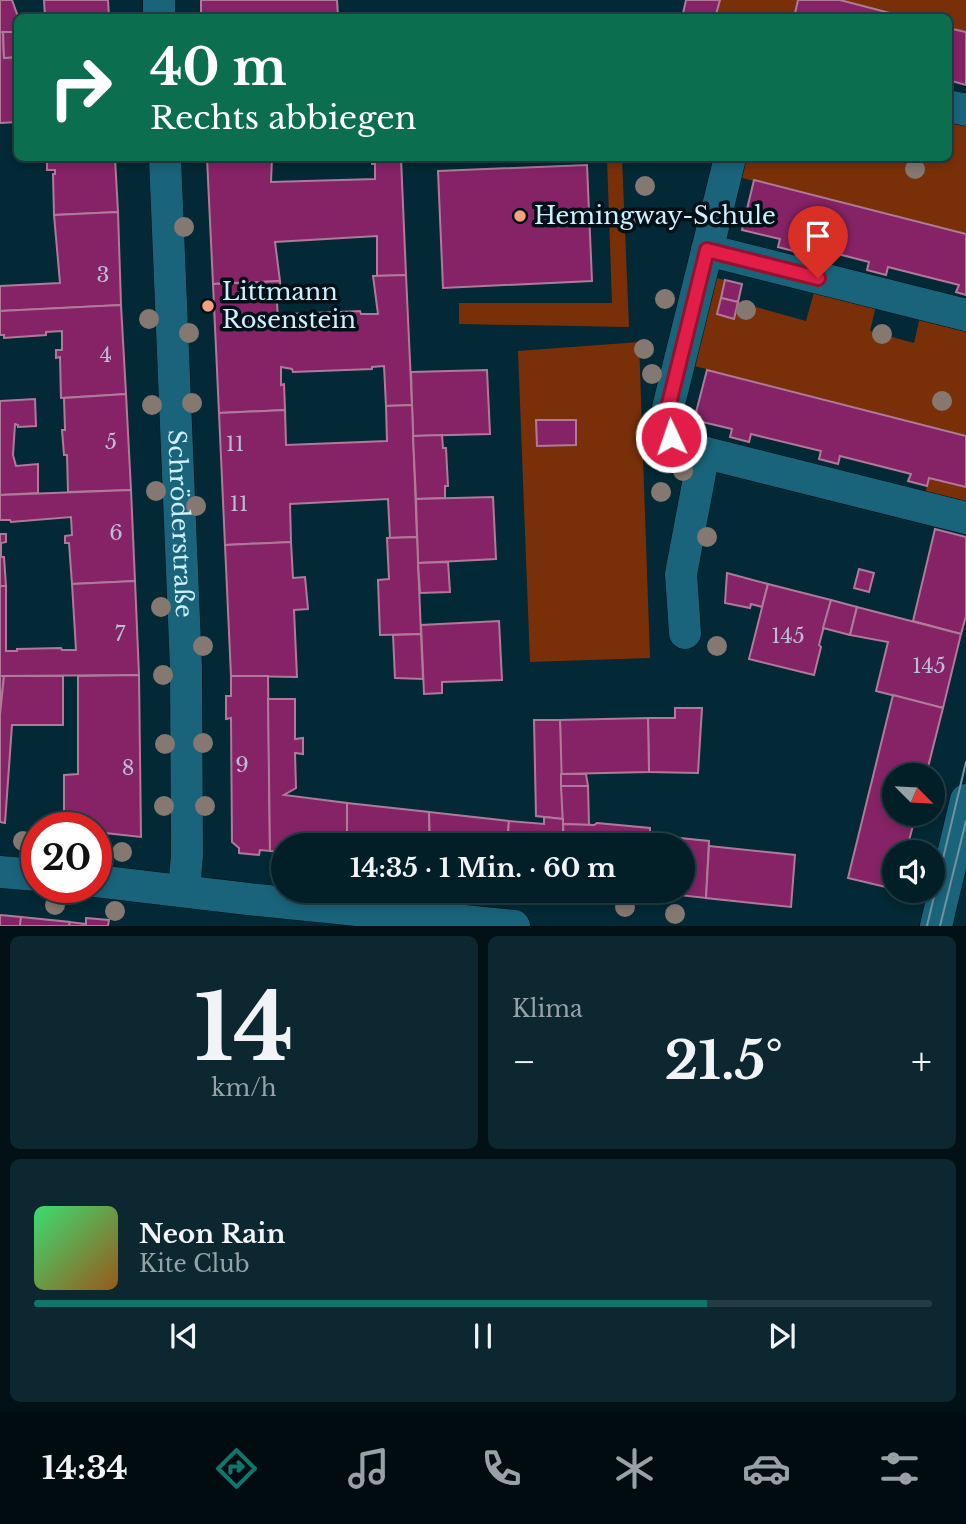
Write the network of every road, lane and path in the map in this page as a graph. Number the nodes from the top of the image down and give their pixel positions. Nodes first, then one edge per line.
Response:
1 (165, 161) edge
2 (729, 161) edge
3 (707, 250) junction
4 (966, 315) edge
5 (704, 452) junction
6 (966, 518) edge
7 (685, 633) dead end
8 (966, 800) edge
9 (960, 848) edge
10 (0, 872) edge
11 (21, 874) edge
12 (112, 883) edge
13 (184, 890) junction
14 (514, 926) edge
15 (936, 926) edge

1 - 13 street, Schröderstraße
2 - 3 street
3 - 4 street
3 - 5 street
5 - 6 street
5 - 7 street
8 - 9 street
9 - 15 street
10 - 11 street
12 - 13 street
13 - 14 street

